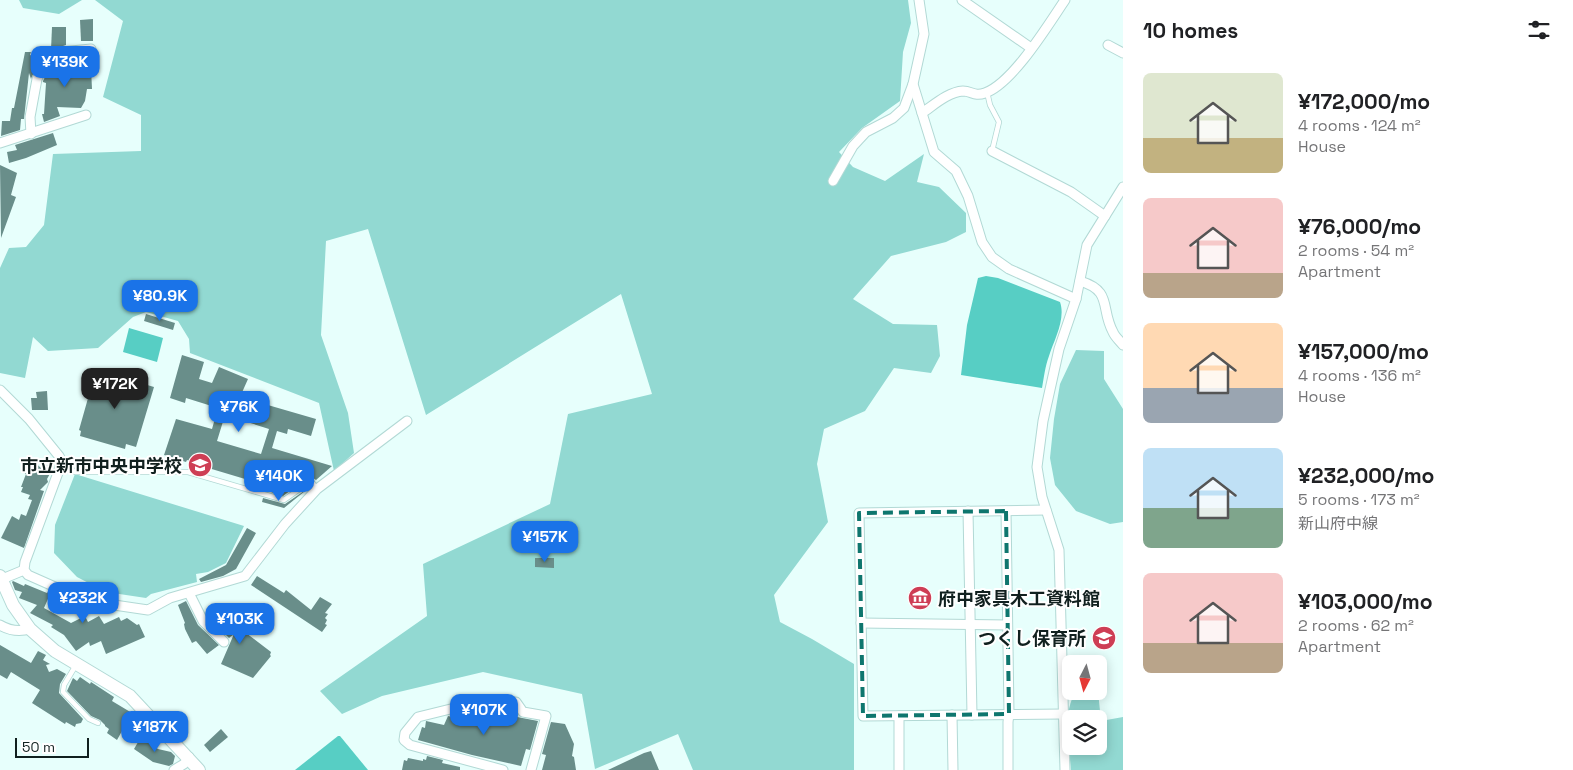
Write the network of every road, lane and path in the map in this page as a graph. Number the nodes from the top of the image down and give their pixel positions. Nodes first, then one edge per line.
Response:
1 (919, 0) edge
2 (962, 0) edge
3 (1065, 0) edge
4 (1108, 45) dead end
5 (1031, 48) junction
6 (91, 49) dead end
7 (1123, 53) edge
8 (913, 84) junction
9 (987, 92) junction
10 (922, 113) junction
11 (86, 115) dead end
12 (32, 134) junction
13 (0, 143) edge
14 (992, 151) joint
15 (833, 181) dead end
16 (1123, 187) edge
17 (1105, 216) junction
18 (1080, 281) junction
19 (1076, 300) junction
20 (1123, 345) edge
21 (0, 390) edge
22 (407, 421) dead end
23 (62, 462) junction
24 (317, 489) junction
25 (1006, 510) junction
26 (1046, 510) junction
27 (968, 511) junction
28 (24, 570) junction
29 (0, 579) edge
30 (189, 593) junction
31 (861, 623) junction
32 (970, 624) junction
33 (0, 625) edge
34 (1008, 625) junction
35 (30, 629) junction
36 (224, 642) dead end
37 (77, 664) junction
38 (1063, 710) edge
39 (1009, 714) junction
40 (1062, 714) edge
41 (952, 715) junction
42 (972, 715) junction
43 (899, 716) junction
44 (98, 723) dead end
45 (1064, 755) edge
46 (189, 757) junction
47 (174, 770) edge
48 (199, 770) edge
49 (503, 770) edge
50 (531, 770) edge
51 (900, 770) edge
52 (953, 770) edge
53 (1008, 770) edge
54 (1065, 770) edge

1 - 8 street
2 - 5 street
3 - 5 street
4 - 7 street
5 - 9 street
6 - 12 street
8 - 10 street
8 - 15 street
9 - 10 street
9 - 14 lane
10 - 19 street
11 - 12 street
12 - 13 street
14 - 17 street
16 - 17 street
17 - 18 street
18 - 19 street
18 - 20 street
19 - 26 street
21 - 23 street
22 - 24 street
23 - 24 lane
23 - 28 street
24 - 30 street
25 - 26 street
25 - 27 street
25 - 34 street
26 - 38 street
27 - 31 street
27 - 32 street
28 - 29 street
28 - 30 street
29 - 35 main road
30 - 36 street
31 - 32 street
31 - 43 street
32 - 34 street
32 - 42 street
33 - 35 street
34 - 39 street
35 - 37 main road
37 - 44 lane
37 - 46 main road
39 - 40 street
39 - 42 street
39 - 53 street
41 - 42 street
41 - 43 street
41 - 52 street
43 - 51 street
45 - 54 street
46 - 47 street
46 - 48 main road
49 - 50 street

